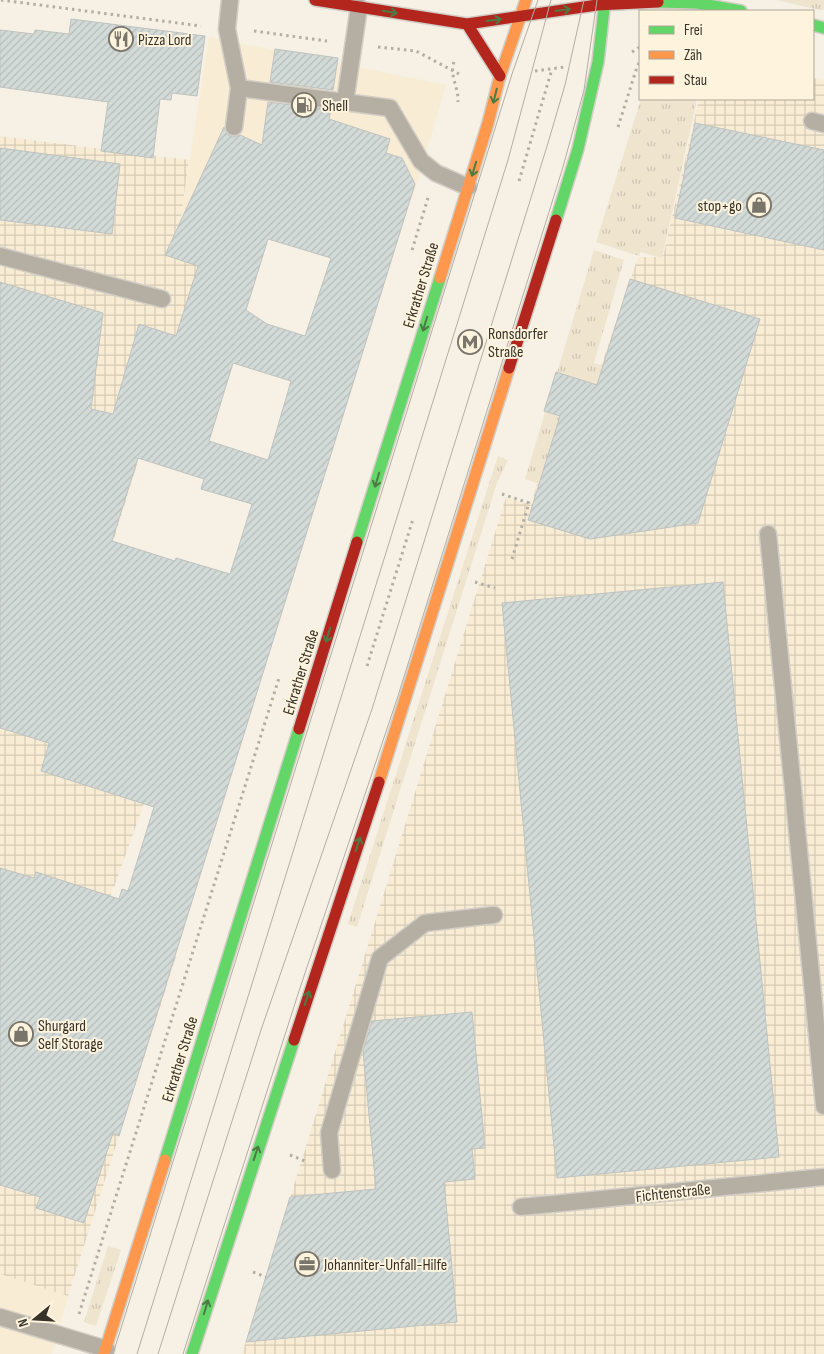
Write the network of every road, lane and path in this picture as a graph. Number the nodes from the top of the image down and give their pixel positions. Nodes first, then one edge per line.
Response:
1 (230, 0) edge
2 (321, 0) edge
3 (526, 0) edge
4 (546, 0) edge
5 (604, 2) edge
6 (358, 7) junction
7 (736, 10) edge
8 (521, 16) junction
9 (467, 24) junction
10 (560, 68) dead end
11 (451, 69) dead end
12 (552, 69) junction
13 (541, 71) dead end
14 (500, 76) junction
15 (240, 88) junction
16 (346, 102) junction
17 (457, 111) dead end
18 (234, 127) dead end
19 (436, 173) junction
20 (519, 180) dead end
21 (468, 188) junction
22 (412, 252) dead end
23 (0, 256) edge
24 (162, 299) dead end
25 (501, 493) dead end
26 (413, 519) dead end
27 (768, 534) dead end
28 (511, 562) dead end
29 (472, 581) dead end
30 (496, 588) dead end
31 (367, 666) dead end
32 (279, 676) dead end
33 (494, 915) dead end
34 (824, 1106) edge
35 (332, 1170) dead end
36 (824, 1177) edge
37 (521, 1207) dead end
38 (254, 1272) dead end
39 (266, 1277) dead end
40 (0, 1316) edge
41 (71, 1338) junction
42 (105, 1351) edge
43 (192, 1354) edge

1 - 15 lane
2 - 6 main road
3 - 8 main road, Erkrather Straße
4 - 8 main road
5 - 7 main road
8 -> 5 main road
43 -> 5 main road
6 -> 9 main road
6 - 16 lane
9 -> 8 main road
8 - 14 main road, Erkrather Straße
9 - 14 main road
10 - 12 path
11 - 17 path
12 - 13 path
12 - 20 path
14 -> 21 main road, Erkrather Straße
15 - 16 lane
15 - 18 lane
16 - 19 lane
19 - 21 lane
19 - 22 path, Erkrather Straße
21 -> 42 main road, Erkrather Straße
23 - 24 lane
25 - 28 path
26 - 31 path
27 - 34 lane
29 - 30 path
32 - 41 path, Erkrather Straße
33 - 35 lane
36 - 37 lane, Fichtenstraße
38 - 39 path
40 - 41 lane
41 - 42 lane

